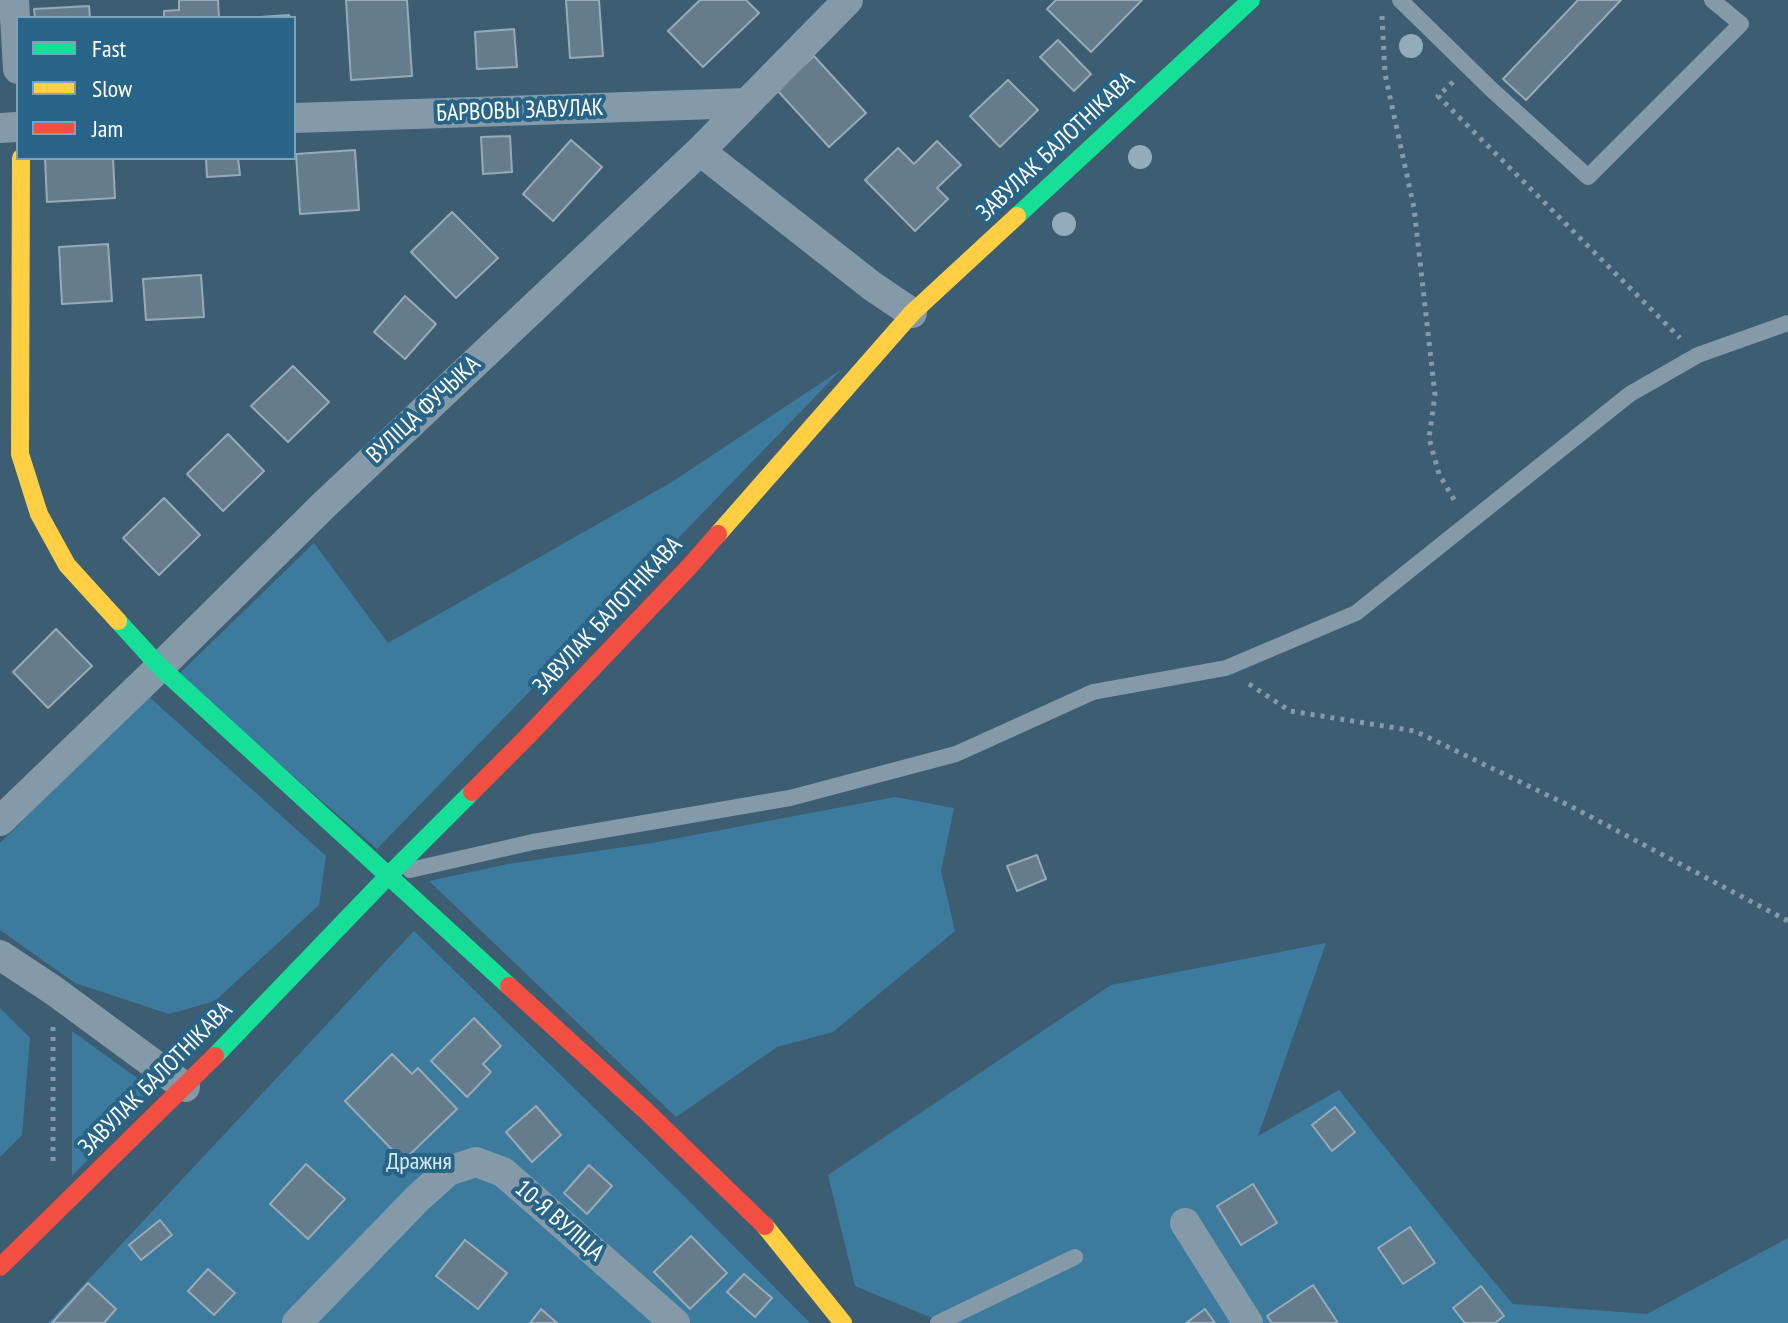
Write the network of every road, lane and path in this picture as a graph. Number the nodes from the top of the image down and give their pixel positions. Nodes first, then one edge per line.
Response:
1 (14, 0) edge
2 (848, 0) edge
3 (1251, 0) edge
4 (1400, 0) edge
5 (1712, 0) edge
6 (1381, 10) dead end
7 (16, 34) edge
8 (1469, 68) junction
9 (747, 103) junction
10 (296, 118) edge
11 (700, 151) junction
12 (21, 160) edge
13 (912, 313) junction
14 (1788, 323) edge
15 (1698, 355) junction
16 (1468, 523) junction
17 (160, 667) junction
18 (1226, 668) junction
19 (0, 821) edge
20 (389, 875) junction
21 (1788, 921) edge
22 (0, 955) edge
23 (53, 990) junction
24 (185, 1087) junction
25 (53, 1215) junction
26 (1185, 1223) dead end
27 (1075, 1257) dead end
28 (0, 1267) edge
29 (297, 1323) edge
30 (675, 1323) edge
31 (843, 1323) edge
32 (938, 1323) edge
33 (1248, 1323) edge

1 - 7 street
2 - 9 street, ВУЛІЦА ФУЧЫКА
3 - 13 street, ЗАВУЛАК БАЛОТНІКАВА
4 - 8 lane
5 - 8 lane
6 - 16 path
8 - 15 path
9 - 10 street, БАРВОВЫ ЗАВУЛАК
9 - 11 street, ВУЛІЦА ФУЧЫКА
11 - 13 street
11 - 17 street, ВУЛІЦА ФУЧЫКА
12 - 17 street
13 - 20 street, ЗАВУЛАК БАЛОТНІКАВА
14 - 15 lane
15 - 16 lane
16 - 18 lane
17 - 19 street, ВУЛІЦА ФУЧЫКА
17 - 20 street
18 - 20 lane
18 - 21 path
20 - 24 street, ЗАВУЛАК БАЛОТНІКАВА
20 - 31 street
22 - 23 street
23 - 24 street
23 - 25 path
24 - 25 street, ЗАВУЛАК БАЛОТНІКАВА
25 - 28 street, ЗАВУЛАК БАЛОТНІКАВА
26 - 33 street
27 - 32 lane
29 - 30 street, 10-Я ВУЛІЦА

